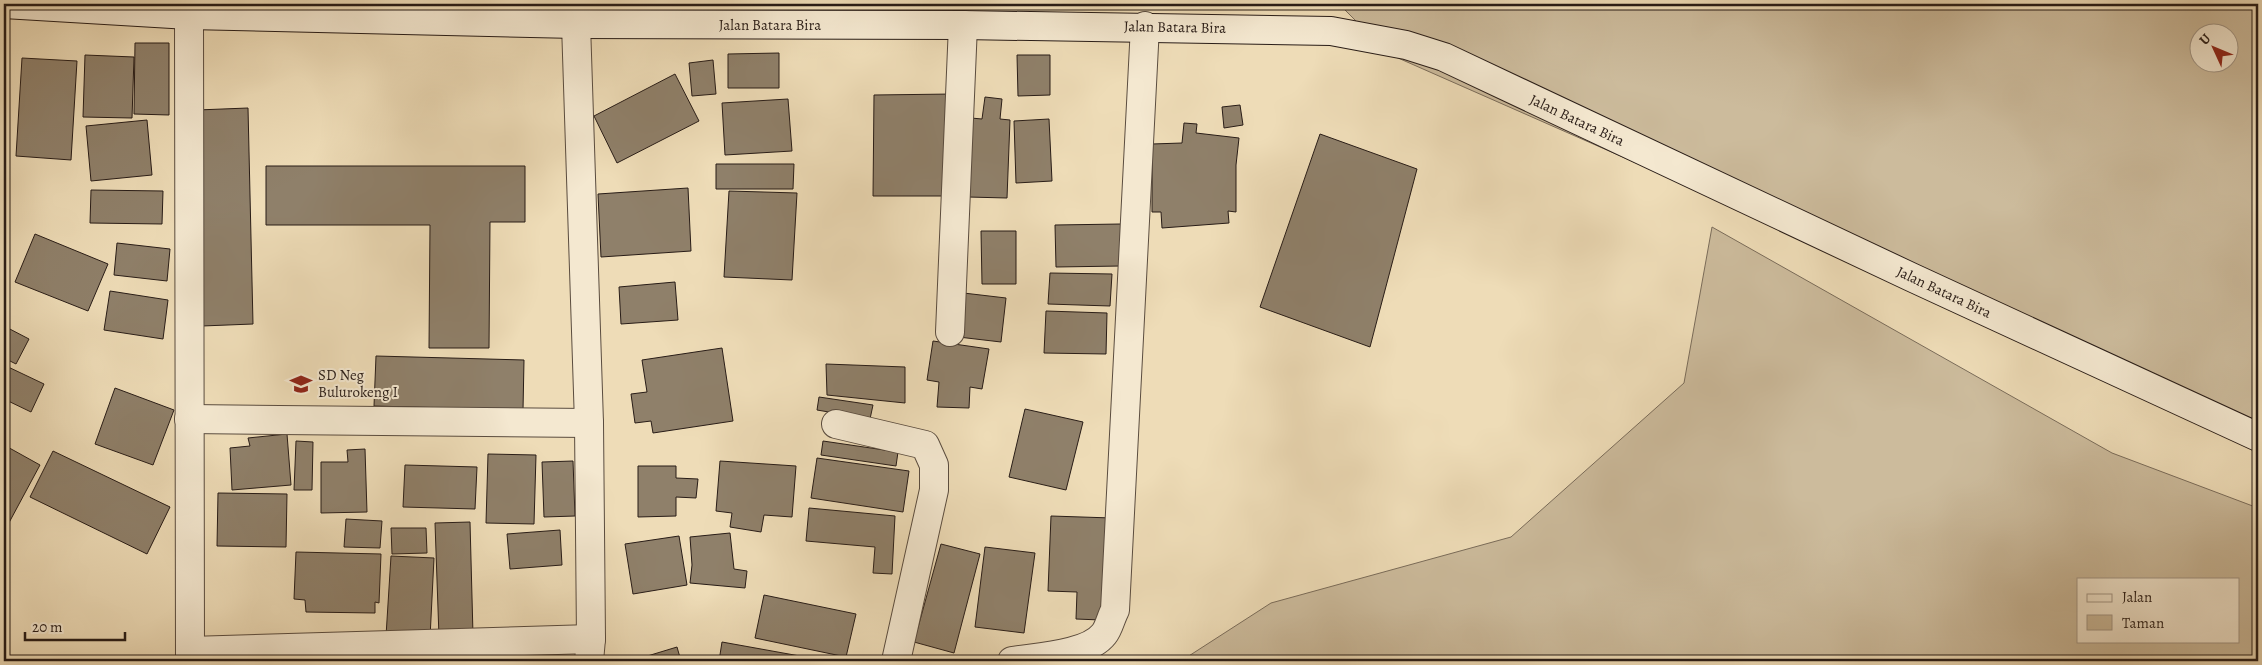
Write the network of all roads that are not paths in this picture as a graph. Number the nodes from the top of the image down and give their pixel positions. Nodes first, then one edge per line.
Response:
1 (4, 4) edge
2 (188, 15) junction
3 (576, 24) junction
4 (963, 25) junction
5 (1145, 26) junction
6 (950, 332) dead end
7 (189, 419) junction
8 (589, 423) junction
9 (836, 424) dead end
10 (2258, 437) edge
11 (590, 650) edge
12 (190, 656) edge
13 (896, 661) edge
14 (1012, 661) edge

1 - 2 street, Jalan Batara Bira
2 - 3 street, Jalan Batara Bira
2 - 7 street
3 - 4 street, Jalan Batara Bira
3 - 8 street
4 - 5 street, Jalan Batara Bira
4 - 6 street
5 - 10 street, Jalan Batara Bira
5 - 14 street
7 - 8 street
7 - 12 street
8 - 11 street
9 - 13 street
11 - 12 street

